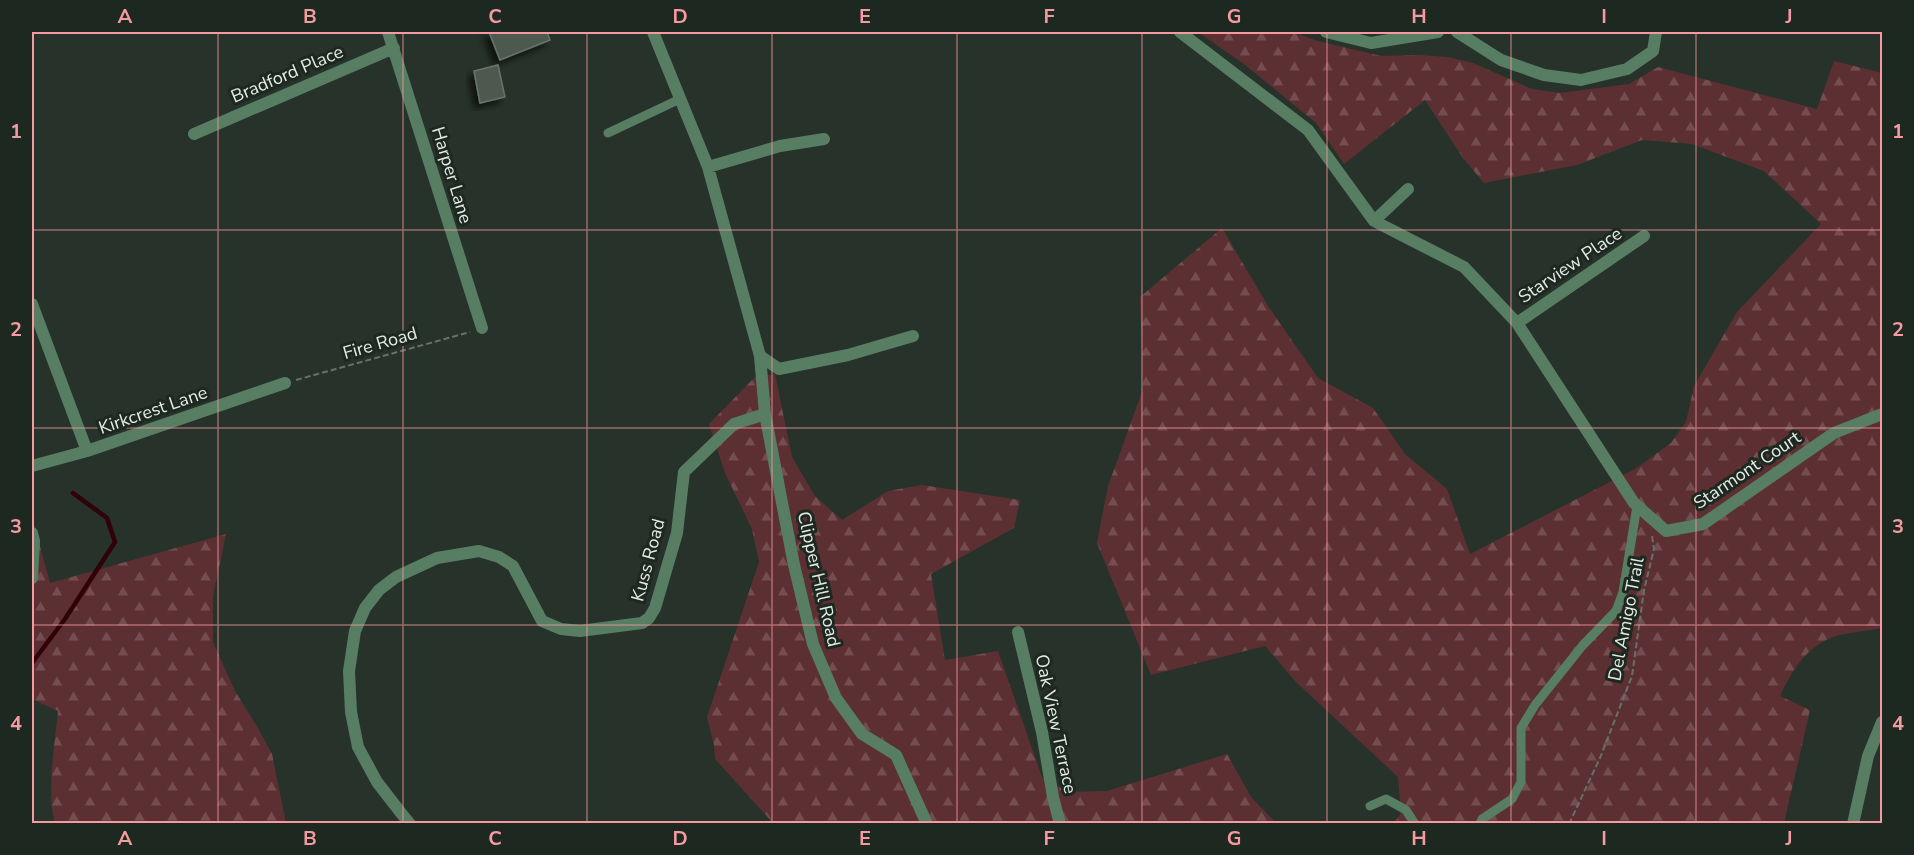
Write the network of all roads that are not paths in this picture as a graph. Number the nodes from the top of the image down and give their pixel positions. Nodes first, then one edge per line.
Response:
1 (388, 32) edge
2 (652, 32) edge
3 (1180, 32) edge
4 (1326, 32) edge
5 (1438, 32) edge
6 (1457, 32) edge
7 (1656, 32) edge
8 (393, 48) junction
9 (680, 99) junction
10 (608, 133) dead end
11 (194, 134) dead end
12 (824, 139) dead end
13 (708, 167) junction
14 (1408, 189) dead end
15 (1374, 221) junction
16 (1644, 236) dead end
17 (32, 304) edge
18 (1517, 323) junction
19 (482, 328) road end
20 (914, 336) dead end
21 (760, 356) junction
22 (285, 384) road end
23 (765, 414) junction
24 (1882, 414) edge
25 (87, 451) junction
26 (32, 466) edge
27 (1638, 506) junction
28 (32, 533) edge
29 (32, 578) edge
30 (1018, 632) dead end
31 (1882, 722) edge
32 (1370, 806) dead end
33 (411, 824) edge
34 (927, 824) edge
35 (1060, 824) edge
36 (1415, 824) edge
37 (1480, 824) edge
38 (1852, 824) edge

1 - 8 street, Harper Lane
2 - 9 street
3 - 15 street
4 - 5 street
6 - 7 street
8 - 11 street, Bradford Place
8 - 19 street, Harper Lane
9 - 10 lane
9 - 13 street
12 - 13 street
13 - 21 street
14 - 15 street
15 - 18 street, Starmont Court
16 - 18 street, Starview Place
17 - 25 street
18 - 27 street, Starmont Court
20 - 21 street
21 - 23 street
22 - 25 street, Kirkcrest Lane
23 - 33 street, Kuss Road
23 - 34 street, Clipper Hill Road
24 - 27 street, Starmont Court
25 - 26 street, Kirkcrest Lane
27 - 37 lane
28 - 29 street
30 - 35 street, Oak View Terrace
31 - 38 street
32 - 36 lane

